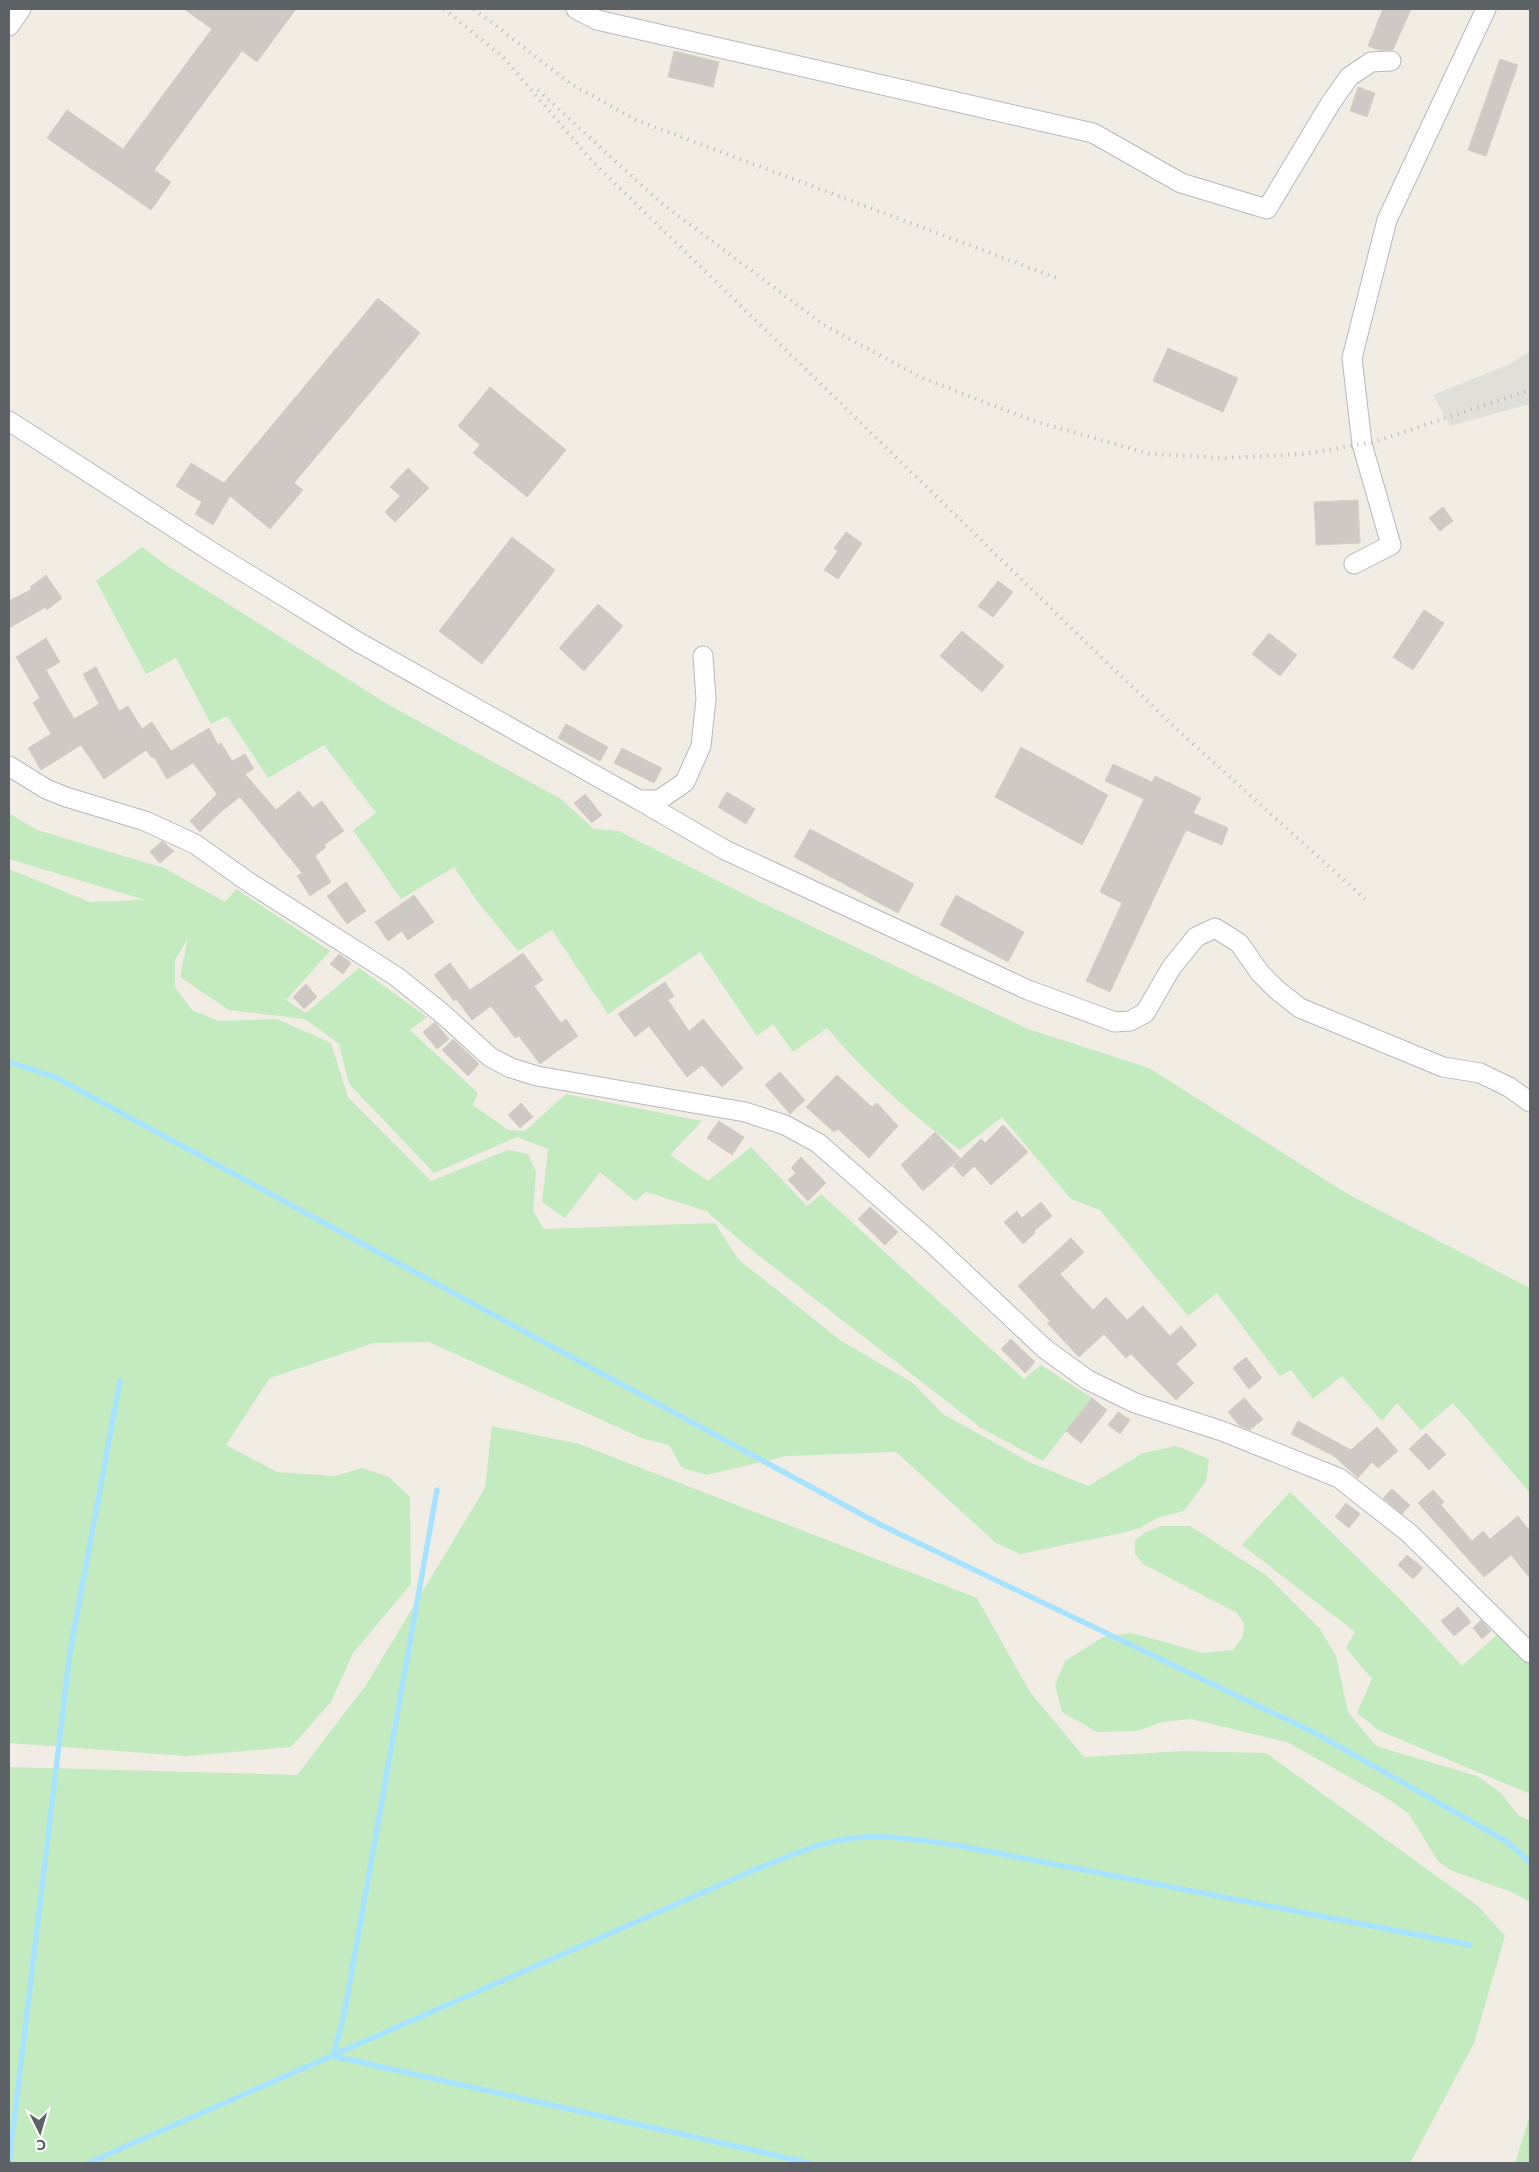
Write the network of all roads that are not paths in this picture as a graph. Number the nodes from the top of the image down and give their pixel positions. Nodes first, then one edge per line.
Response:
1 (21, 9) edge
2 (576, 9) edge
3 (1486, 9) edge
4 (9, 26) edge
5 (1391, 61) dead end
6 (9, 421) edge
7 (1354, 564) dead end
8 (703, 656) dead end
9 (9, 766) edge
10 (639, 800) junction
11 (1530, 1102) edge
12 (1530, 1654) edge

1 - 4 street
2 - 5 street
3 - 7 street
6 - 10 street
8 - 10 street
9 - 12 street
10 - 11 street

